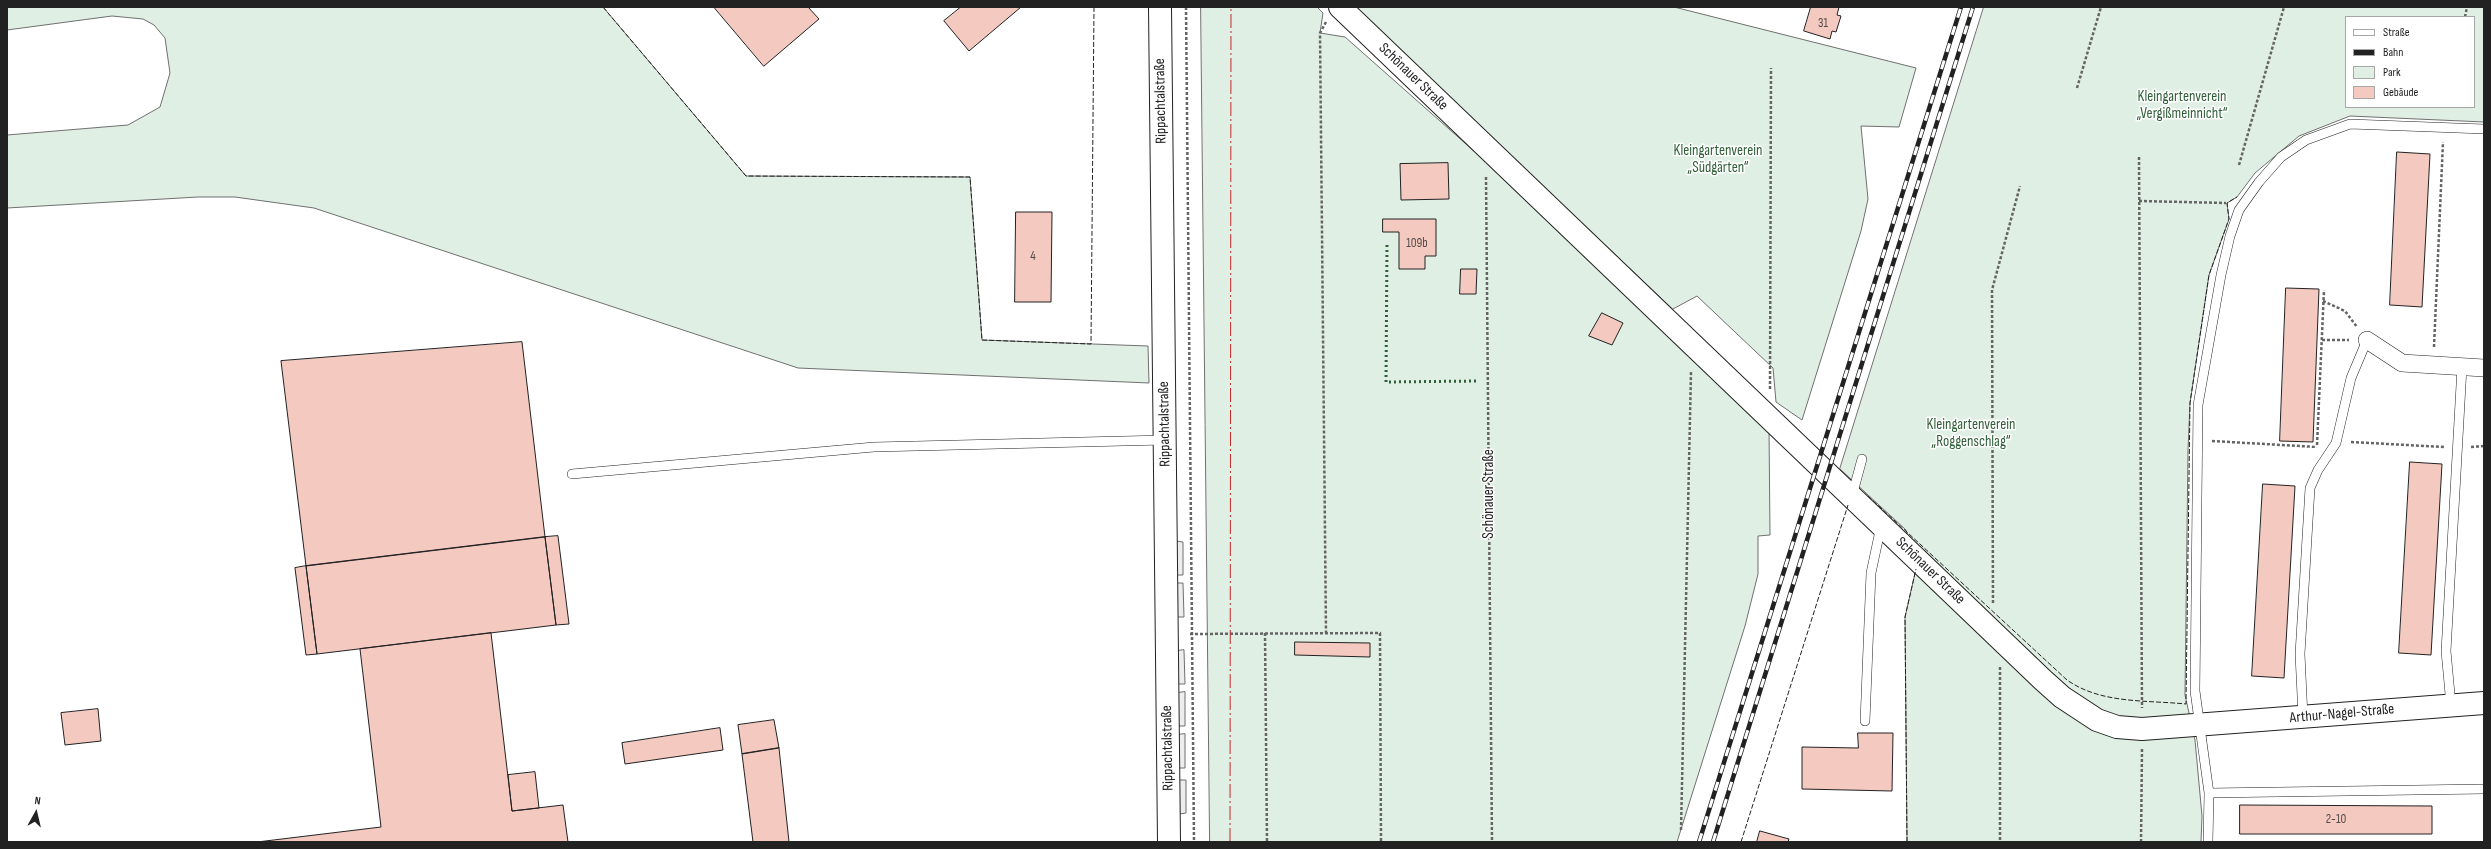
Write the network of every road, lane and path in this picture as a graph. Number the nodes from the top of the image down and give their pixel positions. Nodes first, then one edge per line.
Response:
1 (1160, 7) edge
2 (1186, 7) edge
3 (2102, 7) edge
4 (2284, 7) edge
5 (1333, 14) edge
6 (1771, 68) dead end
7 (2077, 88) dead end
8 (2444, 128) junction
9 (2484, 129) edge
10 (1486, 146) junction
11 (2138, 157) dead end
12 (2239, 165) dead end
13 (2020, 186) dead end
14 (2139, 201) junction
15 (2239, 210) junction
16 (2324, 290) dead end
17 (2323, 301) junction
18 (2322, 340) junction
19 (2367, 340) junction
20 (1692, 344) junction
21 (2433, 365) junction
22 (2462, 367) junction
23 (2484, 368) edge
24 (1770, 418) junction
25 (1165, 440) junction
26 (2316, 447) dead end
27 (1862, 459) dead end
28 (572, 474) dead end
29 (1852, 496) junction
30 (1882, 525) junction
31 (1265, 633) junction
32 (1326, 633) junction
33 (1190, 634) junction
34 (1999, 638) junction
35 (2484, 703) edge
36 (2451, 705) junction
37 (2303, 717) junction
38 (1865, 721) dead end
39 (2200, 726) junction
40 (2142, 729) junction
41 (2484, 789) edge
42 (2208, 793) junction
43 (1681, 830) dead end
44 (1169, 842) edge
45 (1194, 842) edge
46 (1266, 842) edge
47 (1381, 842) edge
48 (1492, 842) edge
49 (2000, 842) edge
50 (2141, 842) edge
51 (2208, 842) edge

1 - 25 street, Rippachtalstraße
2 - 33 path
3 - 7 path
4 - 12 path
5 - 10 street, Schönauer Straße
5 - 32 path
6 - 24 path
8 - 9 lane
8 - 15 lane
8 - 21 path
10 - 20 street, Schönauer Straße
10 - 48 path, Schönauer Straße
11 - 14 path
13 - 34 path
14 - 15 path
14 - 40 path
15 - 39 lane
16 - 17 path
17 - 18 path
17 - 19 path
18 - 19 path
18 - 26 path
19 - 21 street
19 - 37 lane
20 - 24 street, Schönauer Straße
20 - 43 path
21 - 22 street
22 - 23 street
22 - 36 lane
24 - 29 street, Schönauer Straße
25 - 28 lane
25 - 44 street, Rippachtalstraße
27 - 29 lane
29 - 30 street, Schönauer Straße
30 - 34 street, Schönauer Straße
30 - 38 lane
31 - 32 path
31 - 33 path
31 - 46 path
32 - 47 path
33 - 45 path
34 - 40 street, Schönauer Straße
34 - 49 path
35 - 36 street, Arthur-Nagel-Straße
36 - 37 street, Arthur-Nagel-Straße
37 - 39 street, Arthur-Nagel-Straße
39 - 40 street, Schönauer Straße
39 - 42 lane
40 - 50 path
41 - 42 lane
42 - 51 lane

